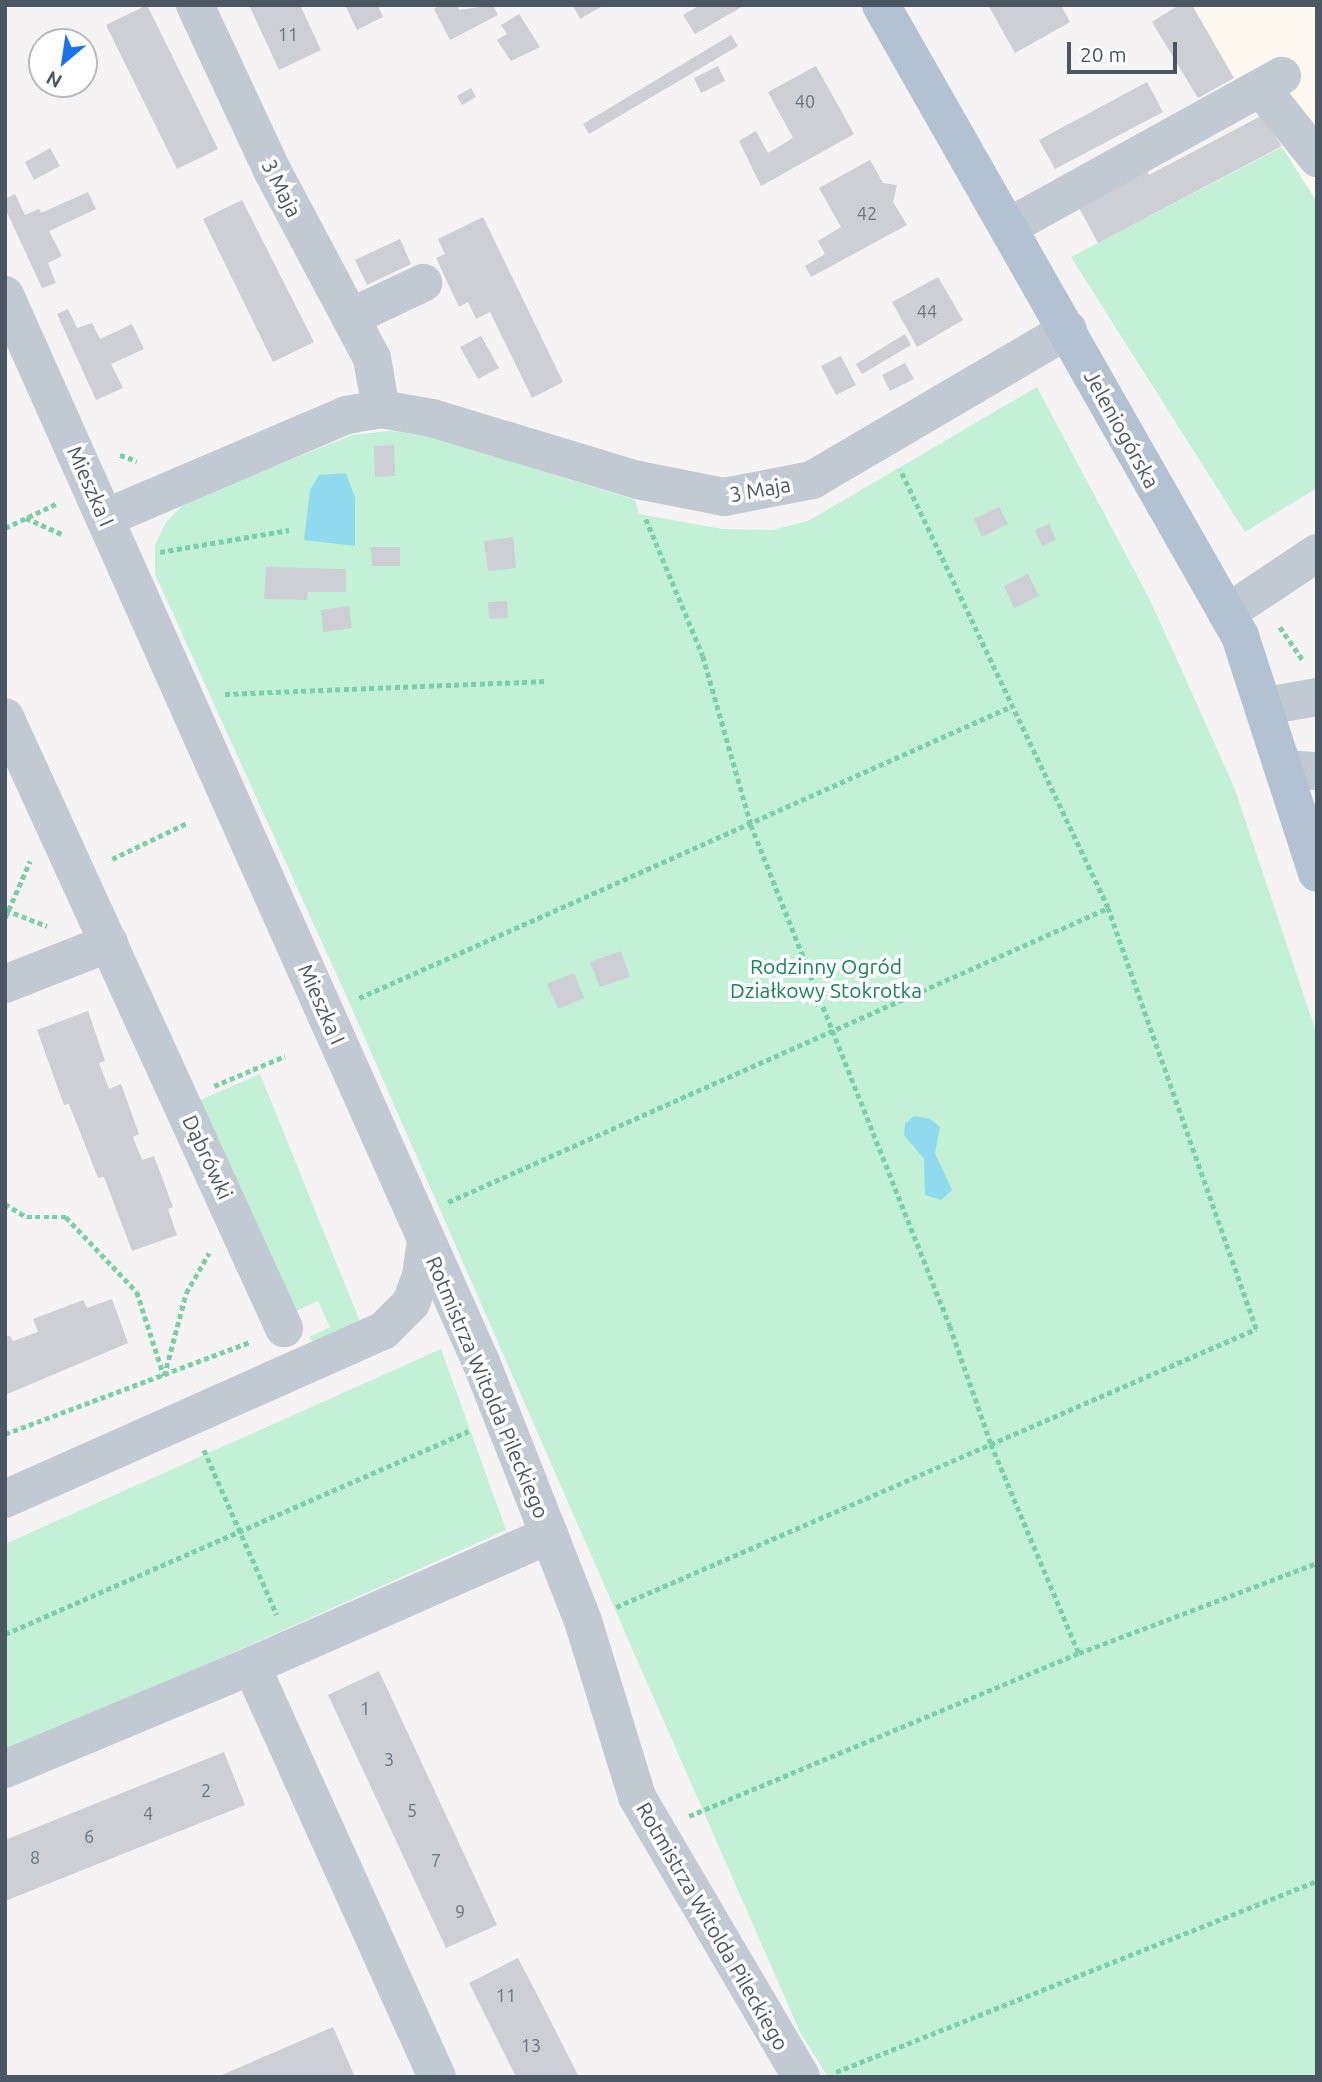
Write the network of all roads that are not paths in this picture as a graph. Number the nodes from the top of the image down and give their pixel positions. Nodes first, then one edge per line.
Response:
1 (195, 5) edge
2 (881, 5) edge
3 (1317, 158) edge
4 (1008, 227) junction
5 (423, 283) dead end
6 (5, 295) edge
7 (351, 317) junction
8 (1068, 330) junction
9 (381, 409) junction
10 (105, 518) junction
11 (1317, 553) edge
12 (1227, 613) junction
13 (1317, 697) edge
14 (1266, 706) junction
15 (5, 717) edge
16 (1301, 770) edge
17 (1317, 873) edge
18 (109, 943) junction
19 (5, 984) edge
20 (421, 1228) junction
21 (284, 1328) road end
22 (5, 1499) edge
23 (550, 1535) junction
24 (251, 1666) junction
25 (5, 1769) edge
26 (437, 2077) edge
27 (801, 2077) edge

1 - 7 street, 3 Maja
2 - 4 main road, Jeleniogórska
3 - 4 street
4 - 8 main road, Jeleniogórska
5 - 7 street
6 - 10 street, Mieszka I
7 - 9 street, 3 Maja
8 - 9 street, 3 Maja
8 - 12 main road, Jeleniogórska
9 - 10 street, 3 Maja
10 - 20 street, Mieszka I
11 - 12 street
12 - 14 main road, Jeleniogórska
13 - 14 street
14 - 16 main road, Jeleniogórska
15 - 18 street, Dąbrówki
16 - 17 main road, Jeleniogórska
18 - 19 street
18 - 21 street, Dąbrówki
20 - 22 street
20 - 23 street, Rotmistrza Witolda Pileckiego
23 - 24 street, Rotmistrza Witolda Pileckiego
23 - 27 street, Rotmistrza Witolda Pileckiego
24 - 25 street, Rotmistrza Witolda Pileckiego
24 - 26 street

